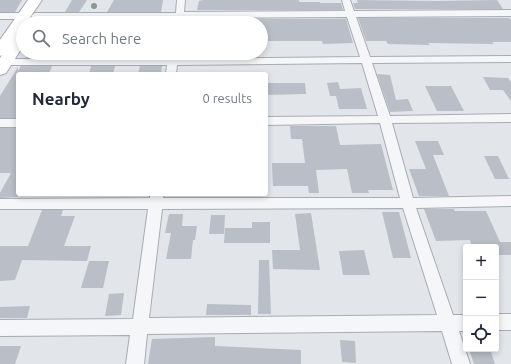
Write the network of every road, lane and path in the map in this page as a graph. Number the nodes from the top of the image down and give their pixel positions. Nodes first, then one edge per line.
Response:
1 (35, 0) edge
2 (45, 0) edge
3 (181, 0) edge
4 (346, 0) edge
5 (511, 13) edge
6 (350, 14) junction
7 (0, 16) edge
8 (31, 16) edge
9 (32, 16) edge
10 (180, 16) edge
11 (268, 16) edge
12 (16, 17) edge
13 (16, 40) edge
14 (16, 44) edge
15 (268, 59) edge
16 (511, 59) edge
17 (59, 60) edge
18 (173, 60) edge
19 (364, 60) junction
20 (2, 61) edge
21 (171, 72) edge
22 (511, 118) edge
23 (385, 119) junction
24 (268, 121) edge
25 (0, 123) edge
26 (16, 123) edge
27 (156, 199) edge
28 (511, 201) edge
29 (408, 203) junction
30 (0, 204) edge
31 (499, 322) edge
32 (511, 322) edge
33 (448, 323) junction
34 (463, 323) edge
35 (140, 326) junction
36 (0, 328) edge
37 (135, 364) edge
38 (461, 364) edge

1 - 8 main road
2 - 9 main road
3 - 10 street
4 - 6 street
5 - 6 street
6 - 11 street
6 - 19 street
7 - 12 street
13 - 20 main road
14 - 20 main road
15 - 19 street
16 - 19 street
17 - 20 street
18 - 21 street
19 - 23 street
22 - 23 street
23 - 24 street
23 - 29 street
25 - 26 street
27 - 29 street
27 - 30 street
27 - 35 street
28 - 29 street
29 - 33 street
31 - 32 street
33 - 34 street
33 - 35 street
33 - 38 street
35 - 36 street
35 - 37 street

